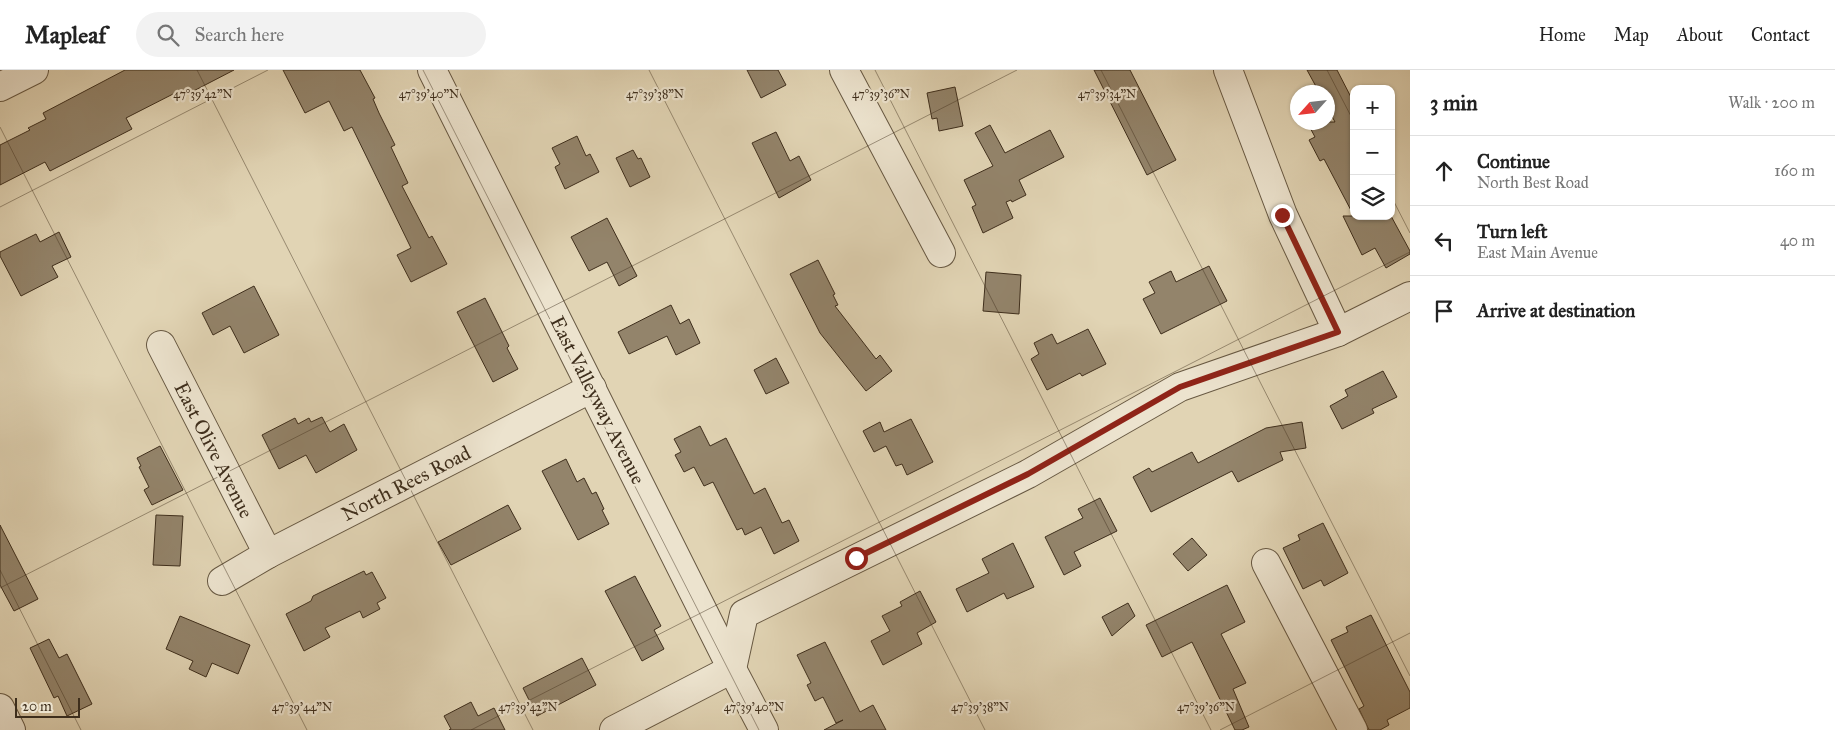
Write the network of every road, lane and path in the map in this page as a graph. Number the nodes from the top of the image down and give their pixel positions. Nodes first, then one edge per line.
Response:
1 (34, 70) edge
2 (432, 70) edge
3 (844, 70) edge
4 (1228, 70) edge
5 (0, 87) edge
6 (941, 253) dead end
7 (1410, 296) edge
8 (1338, 332) junction
9 (161, 345) dead end
10 (592, 388) junction
11 (268, 554) junction
12 (1266, 563) dead end
13 (222, 581) dead end
14 (732, 669) junction
15 (0, 708) edge
16 (11, 730) edge
17 (614, 730) edge
18 (764, 730) edge
19 (1353, 730) edge

1 - 5 street
2 - 10 street, East Valleyway Avenue
3 - 6 street
4 - 8 street
7 - 8 street
8 - 14 street
9 - 11 street, East Olive Avenue
10 - 11 street, North Rees Road
10 - 14 street, East Valleyway Avenue
11 - 13 street, North Rees Road
12 - 19 street
14 - 17 street
14 - 18 street, East Valleyway Avenue
15 - 16 street

